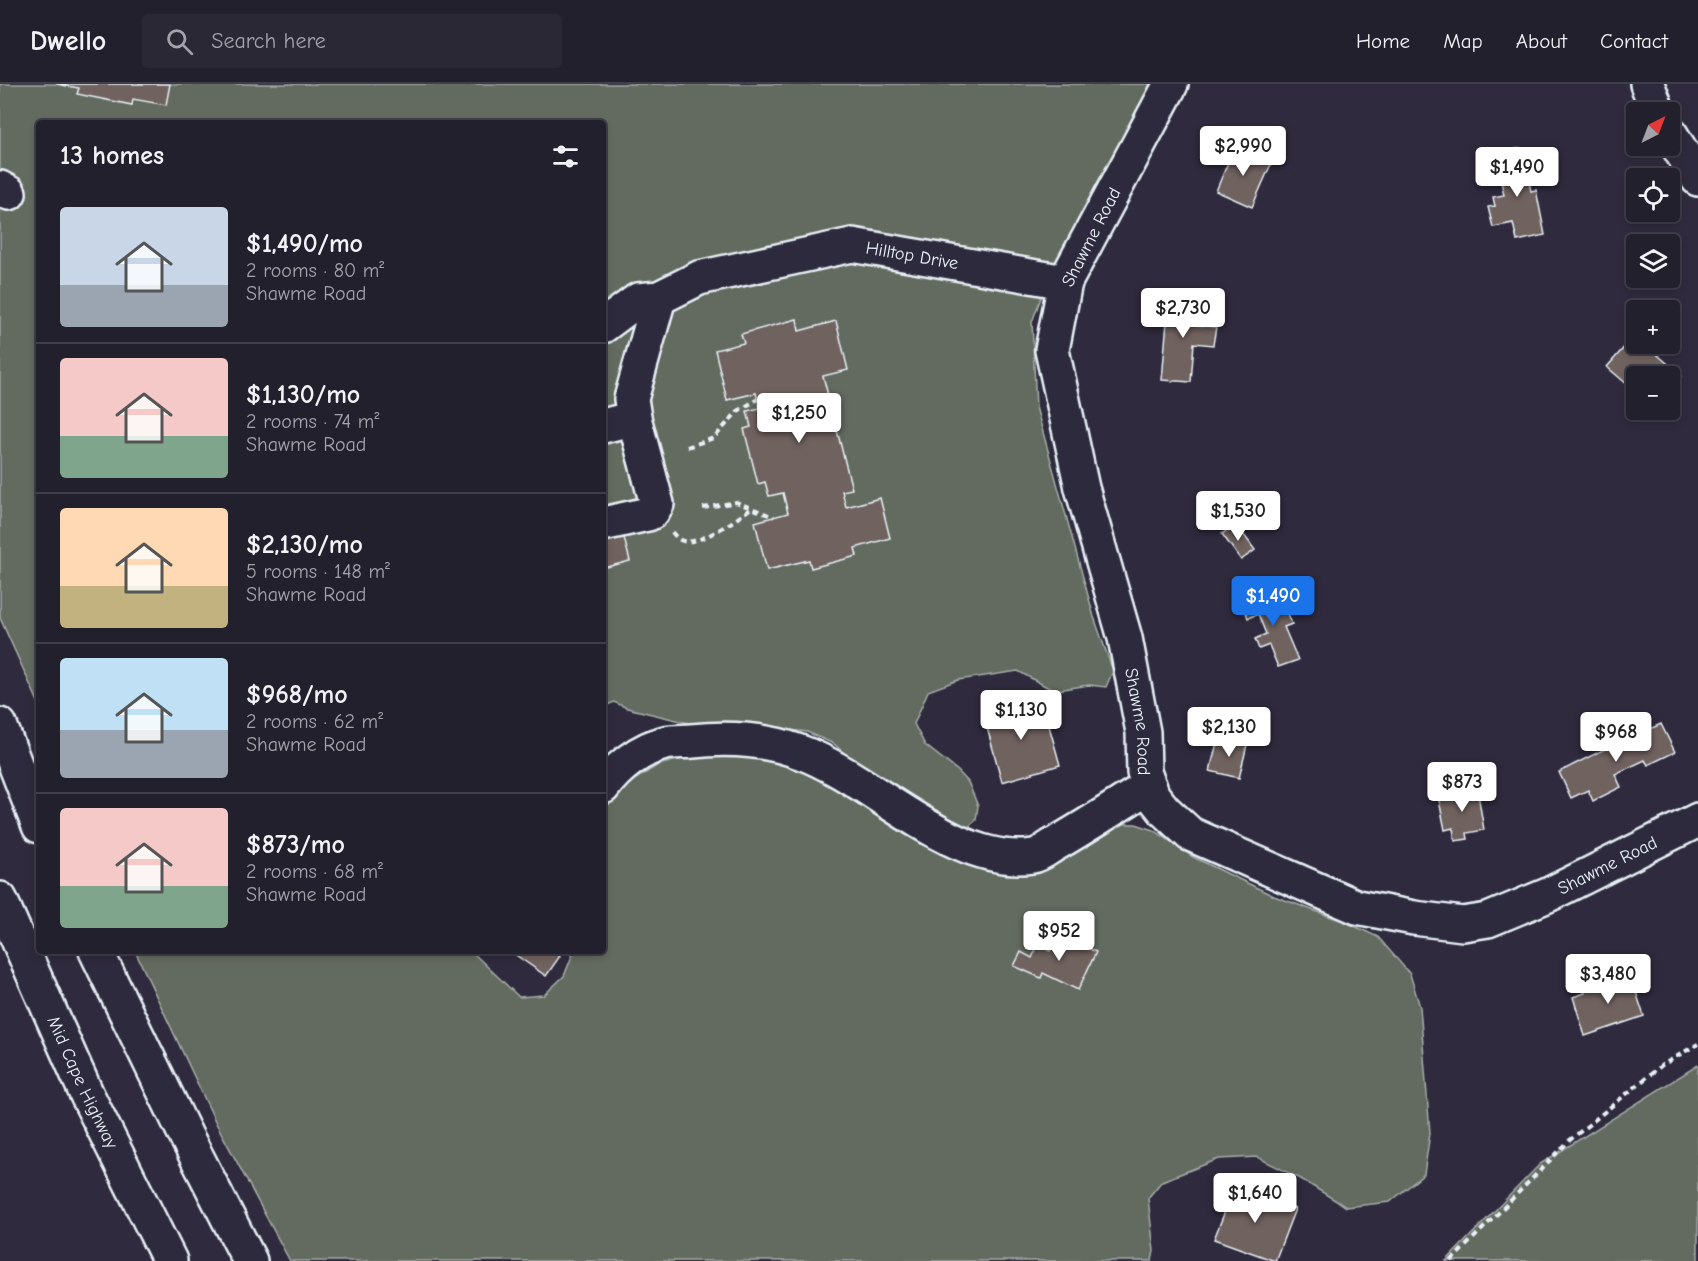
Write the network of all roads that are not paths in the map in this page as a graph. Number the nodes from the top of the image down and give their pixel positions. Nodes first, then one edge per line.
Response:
1 (1171, 84) edge
2 (1647, 84) edge
3 (1654, 102) edge
4 (1680, 149) edge
5 (1698, 179) edge
6 (1065, 282) junction
7 (659, 298) junction
8 (606, 324) edge
9 (618, 422) edge
10 (606, 524) edge
11 (0, 725) edge
12 (606, 783) edge
13 (1149, 786) junction
14 (36, 818) edge
15 (1698, 820) edge
16 (0, 899) edge
17 (97, 954) edge
18 (170, 1261) edge
19 (250, 1261) edge

1 - 6 main road, Shawme Road
2 - 3 main road
4 - 5 main road
6 - 7 main road, Hilltop Drive
6 - 13 main road, Shawme Road
7 - 8 main road, Hilltop Drive
7 - 9 main road
9 - 10 main road
11 - 14 main road
12 - 13 main road
13 - 15 main road, Shawme Road
16 - 18 main road, Mid Cape Highway
17 - 19 main road

